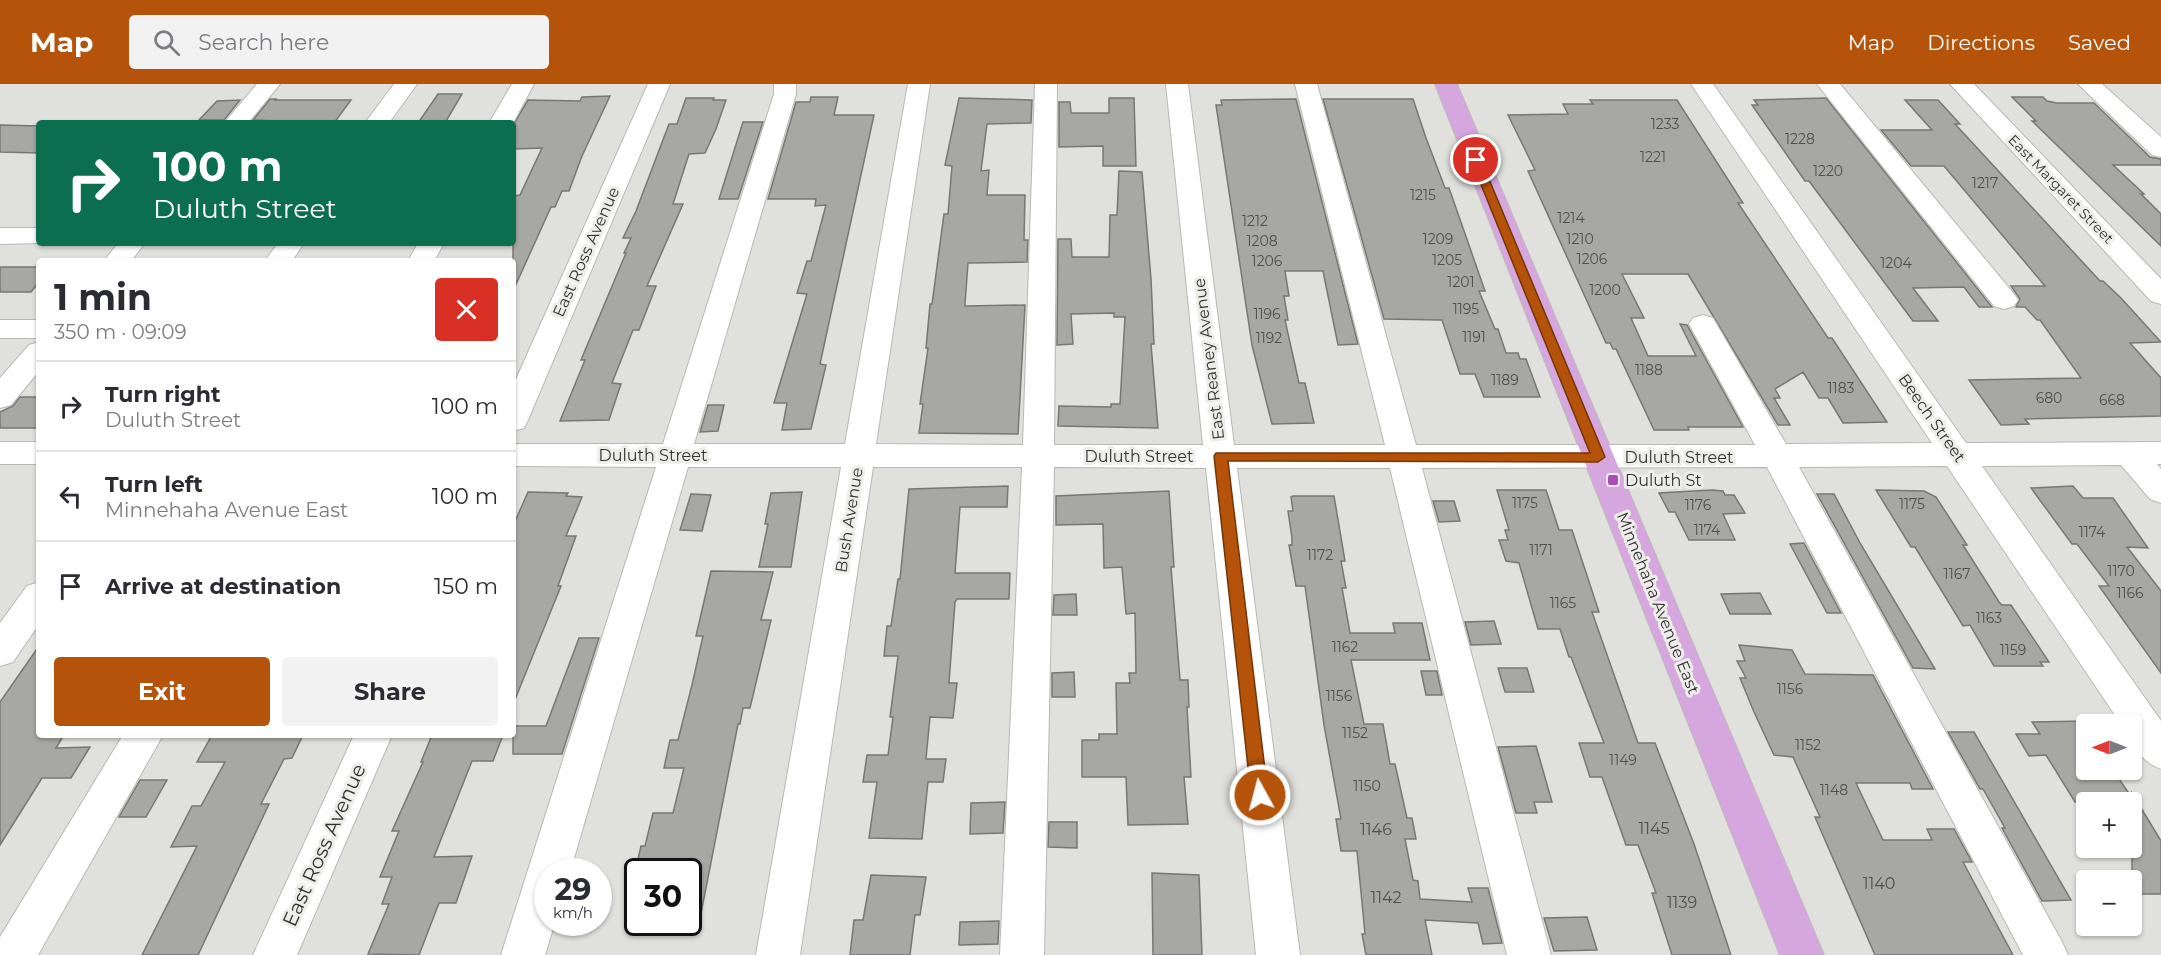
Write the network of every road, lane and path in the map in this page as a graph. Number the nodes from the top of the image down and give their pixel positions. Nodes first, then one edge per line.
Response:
1 (269, 84) edge
2 (406, 84) edge
3 (523, 84) edge
4 (659, 84) edge
5 (785, 84) edge
6 (919, 84) edge
7 (1046, 84) edge
8 (1177, 84) edge
9 (1306, 84) edge
10 (1446, 84) edge
11 (1702, 84) edge
12 (1828, 84) edge
13 (1960, 84) edge
14 (2089, 84) edge
15 (239, 120) edge
16 (379, 120) edge
17 (503, 120) edge
18 (2161, 150) edge
19 (0, 236) edge
20 (36, 236) edge
21 (130, 246) edge
22 (120, 258) edge
23 (2161, 295) edge
24 (2004, 300) dead end
25 (1703, 324) dead end
26 (0, 329) edge
27 (36, 329) edge
28 (36, 357) edge
29 (19, 385) edge
30 (516, 413) edge
31 (0, 453) edge
32 (36, 453) edge
33 (2161, 453) edge
34 (2130, 454) junction
35 (516, 455) edge
36 (675, 455) junction
37 (1957, 455) junction
38 (859, 456) junction
39 (1039, 456) junction
40 (1221, 456) junction
41 (1777, 456) junction
42 (1403, 457) junction
43 (1598, 457) junction
44 (2161, 491) edge
45 (36, 600) edge
46 (0, 651) edge
47 (142, 738) edge
48 (372, 738) edge
49 (2161, 752) edge
50 (553, 858) edge
51 (534, 919) edge
52 (14, 955) edge
53 (275, 955) edge
54 (523, 955) edge
55 (778, 955) edge
56 (1022, 955) edge
57 (1278, 955) edge
58 (1530, 955) edge
59 (1802, 955) edge
60 (2046, 955) edge

1 - 15 street
2 - 16 street
3 - 17 street
4 - 30 street, East Ross Avenue
5 - 36 street
6 - 38 street, Bush Avenue
7 - 39 street
8 - 40 street, East Reaney Avenue
9 - 42 street
10 - 43 main road, Minnehaha Avenue East
11 - 37 street, Beech Street
12 - 24 street
13 - 23 street, East Margaret Street
14 - 18 street
19 - 20 street
21 - 22 street
25 - 41 street
26 - 27 street
28 - 29 street
31 - 32 street
33 - 34 street, Duluth Street
34 - 37 street, Duluth Street
34 - 44 street
35 - 36 street, Duluth Street
36 - 38 street, Duluth Street
36 - 50 street
37 - 41 street, Duluth Street
37 - 49 street, Beech Street
38 - 39 street, Duluth Street
38 - 55 street, Bush Avenue
39 - 40 street, Duluth Street
39 - 56 street
40 - 42 street, Duluth Street
40 - 57 street, East Reaney Avenue
41 - 43 street, Duluth Street
41 - 60 street
42 - 43 street, Duluth Street
42 - 58 street
43 - 59 main road, Minnehaha Avenue East
45 - 46 street
47 - 52 street
48 - 53 street, East Ross Avenue
51 - 54 street

